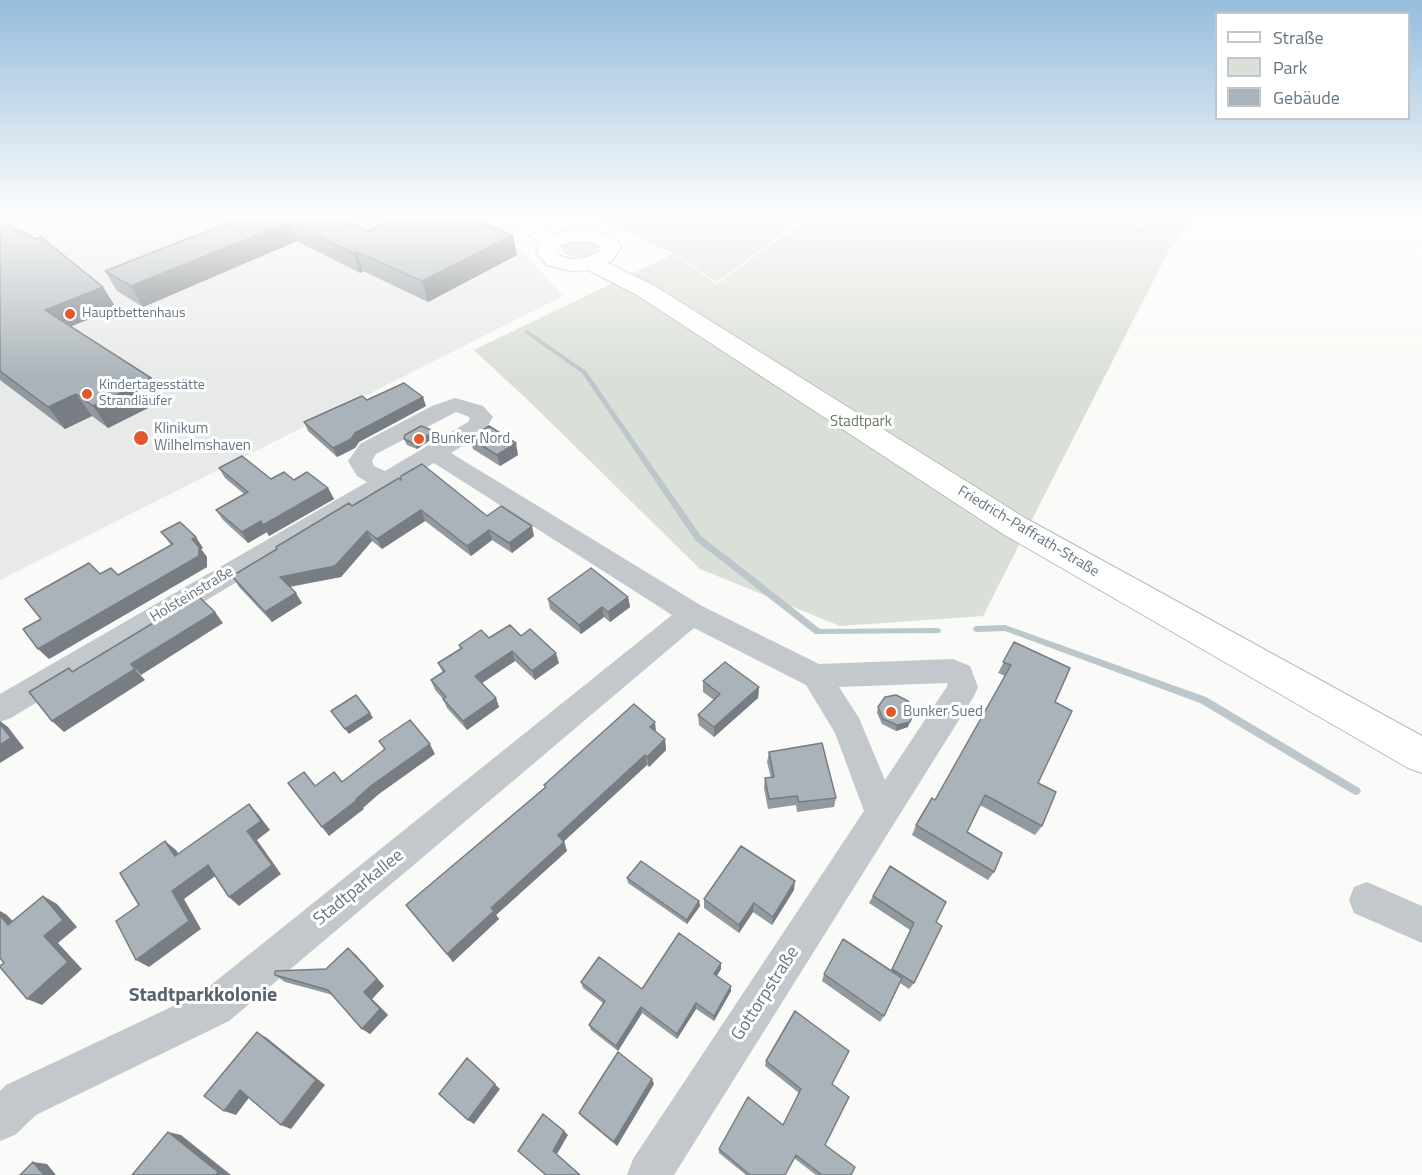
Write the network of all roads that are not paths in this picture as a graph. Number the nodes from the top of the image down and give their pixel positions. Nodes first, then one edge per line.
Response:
1 (612, 269) edge
2 (434, 453) junction
3 (384, 481) junction
4 (692, 614) junction
5 (816, 676) junction
6 (0, 709) edge
7 (1422, 756) edge
8 (882, 813) junction
9 (1367, 900) dead end
10 (1422, 925) edge
11 (0, 1120) edge
12 (649, 1175) edge

1 - 7 main road, Friedrich-Paffrath-Straße
2 - 3 street, Holsteinstraße
2 - 3 street, Holsteinstraße
2 - 4 street
3 - 6 street, Holsteinstraße
4 - 5 street, Gottorpstraße
4 - 11 street, Stadtparkallee
5 - 8 street
5 - 8 street, Gottorpstraße
8 - 12 street, Gottorpstraße
9 - 10 street

